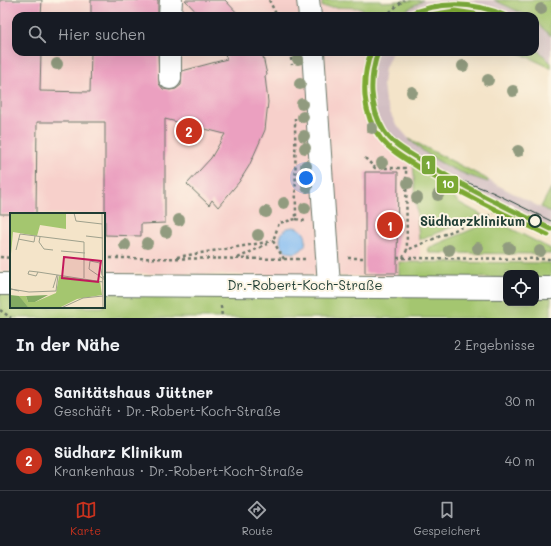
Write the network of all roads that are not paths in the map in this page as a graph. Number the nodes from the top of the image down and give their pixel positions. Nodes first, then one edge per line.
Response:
1 (171, 0) edge
2 (308, 0) edge
3 (170, 12) edge
4 (310, 12) edge
5 (170, 56) edge
6 (312, 56) edge
7 (170, 78) dead end
8 (105, 285) edge
9 (329, 285) junction
10 (503, 288) edge
11 (539, 288) edge
12 (551, 288) edge

1 - 3 street
2 - 4 street
5 - 7 street
6 - 9 street
8 - 9 street, Dr.-Robert-Koch-Straße
9 - 10 street, Dr.-Robert-Koch-Straße
11 - 12 street

